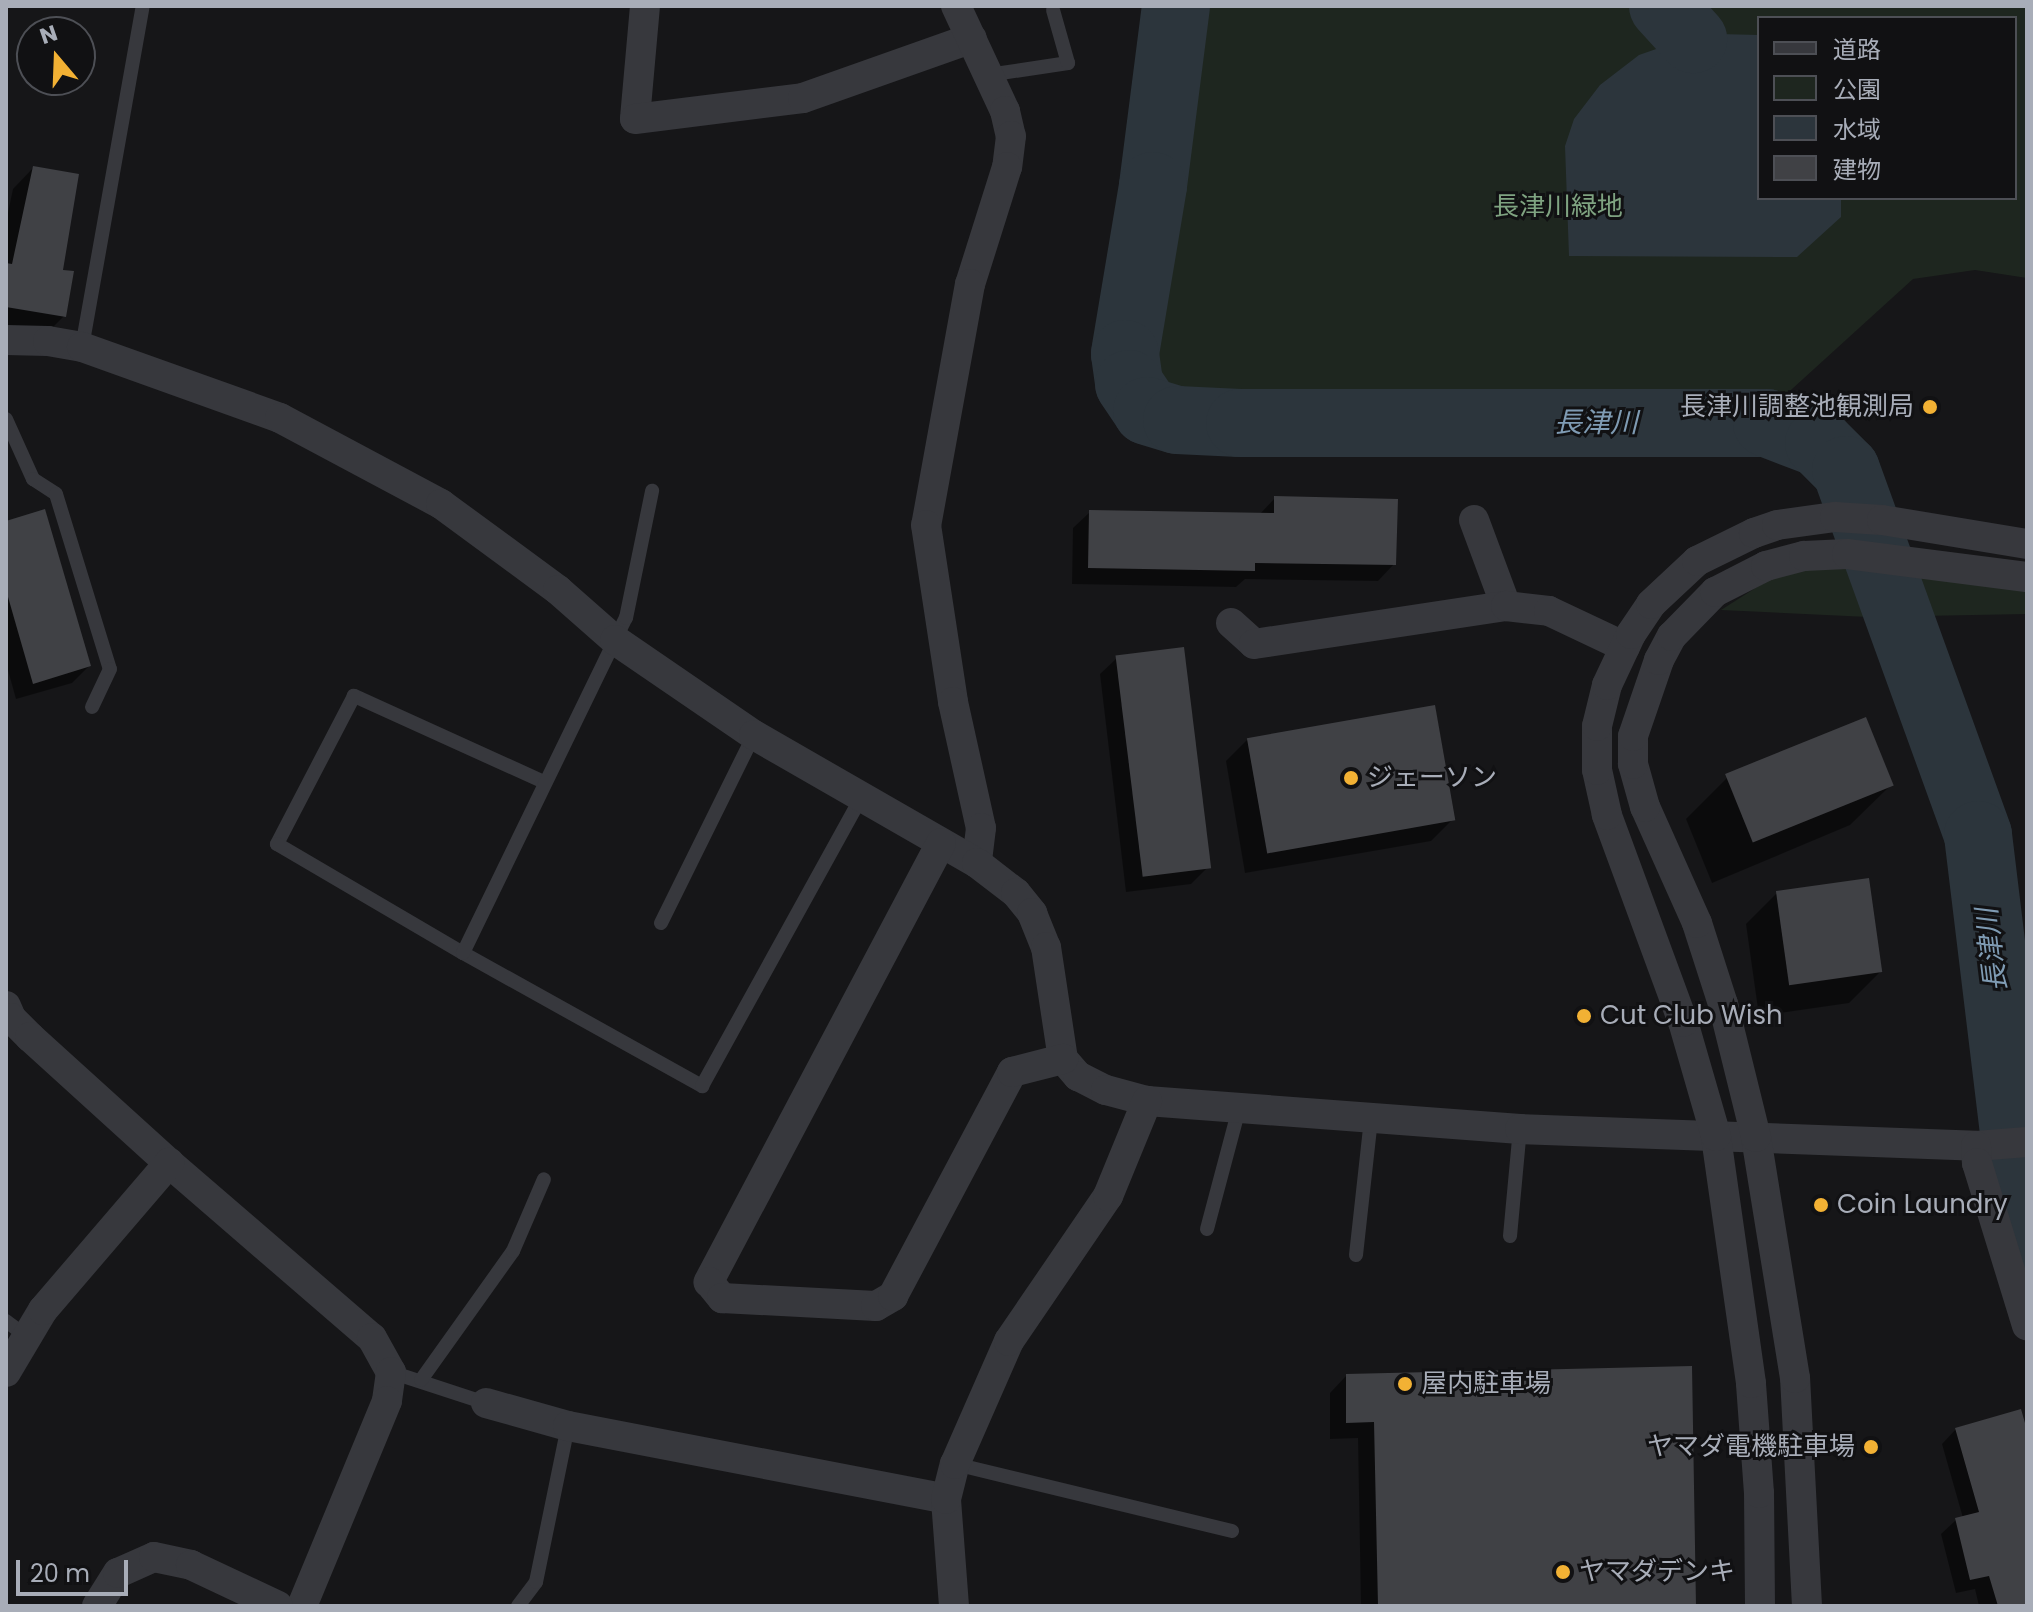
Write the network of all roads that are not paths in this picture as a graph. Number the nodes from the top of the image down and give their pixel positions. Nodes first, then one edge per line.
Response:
1 (143, 6) edge
2 (645, 6) edge
3 (956, 6) edge
4 (1053, 10) dead end
5 (972, 38) junction
6 (988, 75) junction
7 (6, 340) edge
8 (82, 347) junction
9 (6, 419) edge
10 (652, 491) dead end
11 (1474, 520) dead end
12 (2027, 544) edge
13 (2027, 577) edge
14 (1506, 606) junction
15 (1231, 623) dead end
16 (615, 640) junction
17 (1625, 647) junction
18 (92, 707) dead end
19 (754, 735) junction
20 (544, 782) junction
21 (861, 798) junction
22 (941, 843) junction
23 (977, 863) junction
24 (661, 923) dead end
25 (463, 953) junction
26 (6, 1006) edge
27 (1063, 1059) junction
28 (1147, 1101) junction
29 (1239, 1109) junction
30 (1371, 1120) junction
31 (1520, 1129) junction
32 (1716, 1136) junction
33 (1756, 1137) junction
34 (2027, 1142) edge
35 (1984, 1146) junction
36 (169, 1163) junction
37 (544, 1179) dead end
38 (1207, 1229) dead end
39 (1510, 1236) dead end
40 (1356, 1255) dead end
41 (2027, 1326) edge
42 (16, 1329) edge
43 (6, 1372) edge
44 (391, 1372) junction
45 (421, 1380) junction
46 (486, 1403) joint
47 (568, 1426) junction
48 (955, 1464) junction
49 (946, 1499) junction
50 (1232, 1531) dead end
51 (97, 1606) edge
52 (278, 1606) edge
53 (302, 1606) edge
54 (518, 1606) edge
55 (954, 1606) edge
56 (1760, 1606) edge
57 (1807, 1606) edge

1 - 8 lane
2 - 5 street
3 - 5 street
4 - 6 lane
5 - 6 street
6 - 23 street
7 - 8 street
8 - 16 street
9 - 18 lane
10 - 16 lane
11 - 14 street
12 - 17 street
13 - 33 street
14 - 15 street
14 - 17 street
16 - 19 street
16 - 20 lane
17 - 32 street
19 - 21 street
19 - 24 lane
20 - 25 lane
20 - 25 lane
21 - 22 street
21 - 25 lane
22 - 23 street
22 - 27 street
23 - 27 street
26 - 36 street
27 - 28 street
28 - 29 street
28 - 48 street
29 - 30 street
29 - 38 lane
30 - 31 street
30 - 40 lane
31 - 32 street
31 - 39 lane
32 - 33 street
32 - 56 street
33 - 35 street
33 - 57 street
34 - 35 street
35 - 41 street
36 - 42 street
36 - 44 street
37 - 45 lane
42 - 43 street
44 - 45 lane
44 - 53 street
45 - 46 lane
46 - 47 street
47 - 49 street
47 - 54 lane
48 - 49 street
48 - 50 lane
49 - 55 street
51 - 52 street

